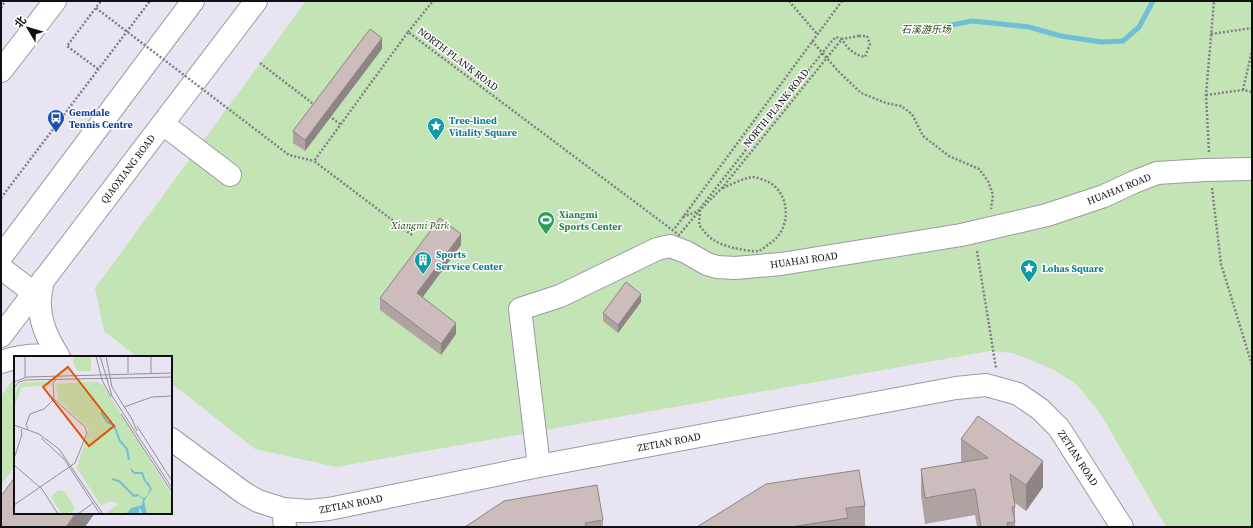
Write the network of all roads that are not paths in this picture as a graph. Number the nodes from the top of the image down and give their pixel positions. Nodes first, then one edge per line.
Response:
1 (55, 1) edge
2 (193, 1) edge
3 (256, 1) edge
4 (1, 71) edge
5 (163, 124) junction
6 (1252, 168) edge
7 (230, 175) dead end
8 (1, 257) edge
9 (1, 268) edge
10 (39, 286) junction
11 (1, 336) edge
12 (25, 356) edge
13 (53, 356) edge
14 (57, 356) edge
15 (14, 358) edge
16 (1, 362) edge
17 (172, 440) edge
18 (539, 466) junction
19 (284, 518) edge
20 (1122, 527) edge

1 - 4 street
2 - 8 street
3 - 5 street, QIAOXIANG ROAD
5 - 7 street
5 - 10 street, QIAOXIANG ROAD
6 - 18 street, HUAHAI ROAD
9 - 10 street
10 - 11 street, QIAOXIANG ROAD
10 - 14 street
12 - 13 street
15 - 16 street
17 - 19 street, ZETIAN ROAD
18 - 19 street, ZETIAN ROAD
18 - 20 street, ZETIAN ROAD

